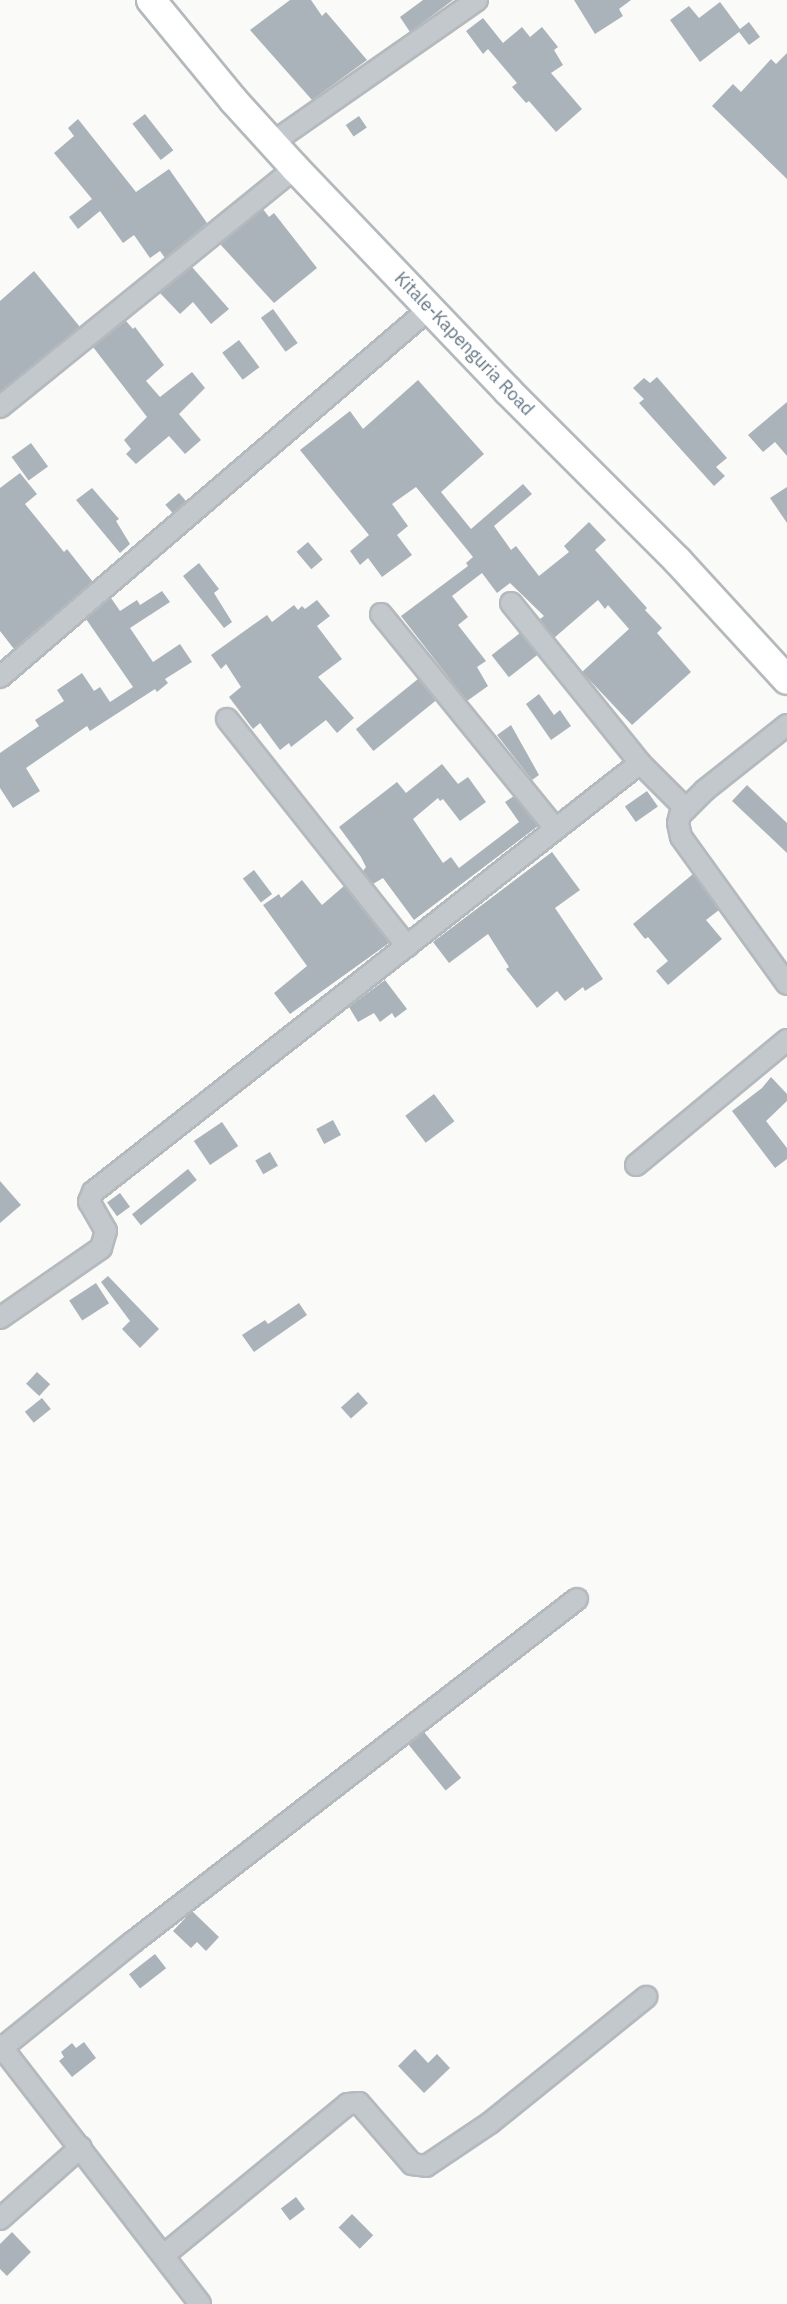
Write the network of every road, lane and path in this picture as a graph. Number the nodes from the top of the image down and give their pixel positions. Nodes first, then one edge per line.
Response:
1 (151, 0) edge
2 (477, 0) edge
3 (272, 143) junction
4 (295, 168) junction
5 (429, 309) junction
6 (0, 407) edge
7 (511, 603) dead end
8 (381, 614) dead end
9 (0, 677) edge
10 (787, 680) edge
11 (227, 719) dead end
12 (787, 725) edge
13 (640, 763) junction
14 (686, 809) junction
15 (556, 829) junction
16 (407, 946) junction
17 (787, 984) edge
18 (787, 1040) edge
19 (636, 1165) dead end
20 (0, 1318) edge
21 (577, 1599) dead end
22 (646, 1997) dead end
23 (1, 2047) edge
24 (81, 2147) junction
25 (0, 2219) edge
26 (164, 2255) junction
27 (200, 2304) edge

1 - 3 highway, Kitale-Kapenguria Road
2 - 3 street
3 - 4 highway, Kitale-Kapenguria Road
4 - 5 highway, Kitale-Kapenguria Road
4 - 6 street
5 - 9 street
5 - 10 highway, Kitale-Kapenguria Road
7 - 13 street
8 - 15 street
11 - 16 street
12 - 14 street
13 - 14 street
13 - 15 street
14 - 17 street
15 - 16 street
16 - 20 street
18 - 19 street
21 - 23 street
22 - 26 street
23 - 24 street
24 - 25 street
24 - 26 street
26 - 27 street

